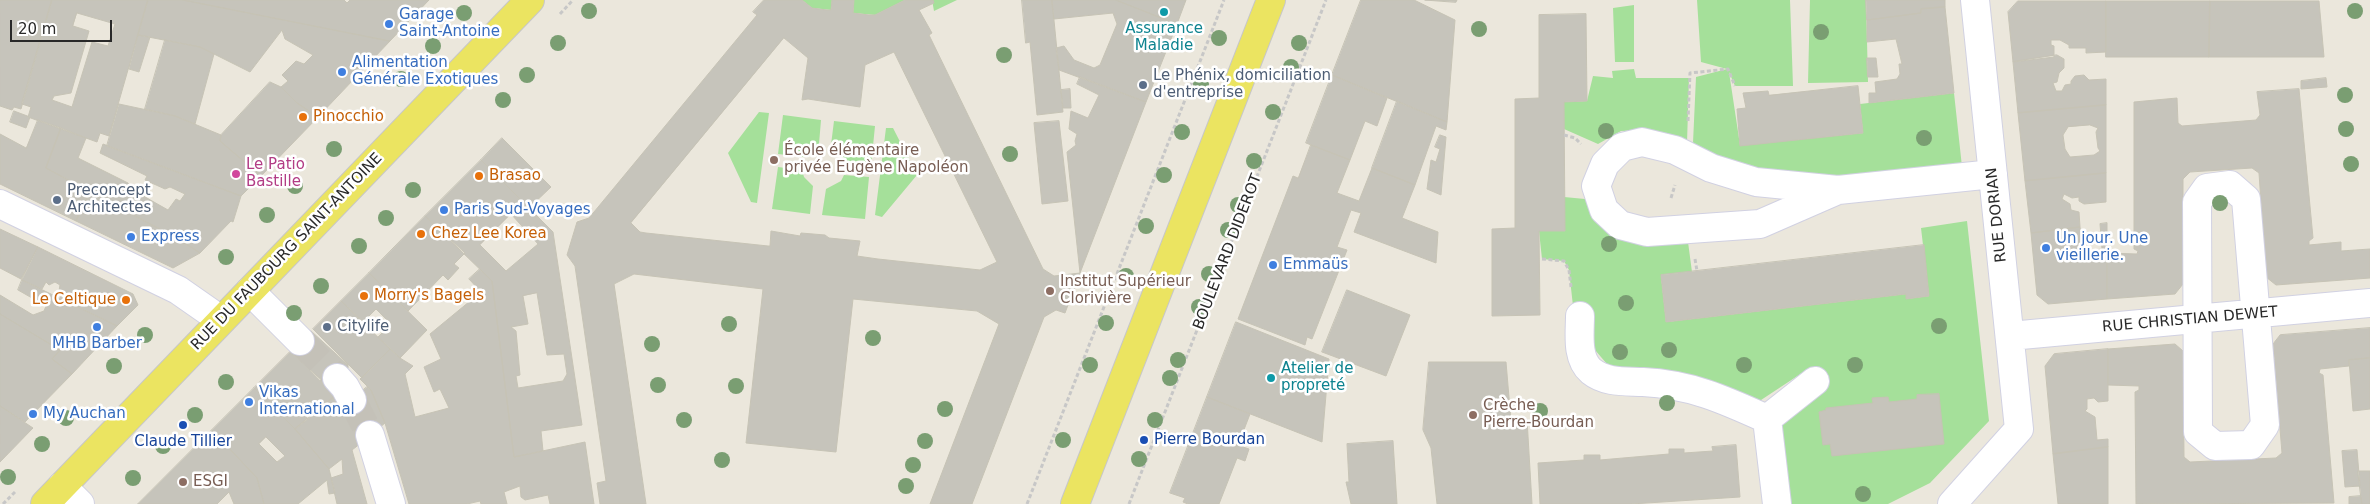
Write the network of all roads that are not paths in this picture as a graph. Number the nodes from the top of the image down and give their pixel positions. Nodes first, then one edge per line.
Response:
1 (530, 0) edge
2 (1271, 0) edge
3 (1975, 0) edge
4 (1993, 174) junction
5 (1838, 190) junction
6 (0, 204) edge
7 (250, 291) junction
8 (2370, 303) edge
9 (2255, 313) junction
10 (1580, 316) dead end
11 (2197, 319) junction
12 (221, 320) junction
13 (2010, 336) junction
14 (300, 341) tunnel mouth
15 (1815, 381) dead end
16 (1767, 419) junction
17 (370, 435) tunnel mouth
18 (62, 498) edge
19 (391, 504) edge
20 (1075, 504) edge
21 (1777, 504) edge
22 (1952, 504) edge

1 - 7 main road, RUE DU FAUBOURG SAINT-ANTOINE
2 - 20 main road
3 - 4 street, RUE DORIAN
4 - 5 street
4 - 13 street, RUE DORIAN
5 - 5 street
6 - 12 street
7 - 12 main road, RUE DU FAUBOURG SAINT-ANTOINE
7 - 14 street
8 - 9 street, RUE CHRISTIAN DEWET
9 - 11 street, RUE CHRISTIAN DEWET
9 - 11 street
9 - 11 street
10 - 16 street
11 - 13 street, RUE CHRISTIAN DEWET
12 - 18 main road, RUE DU FAUBOURG SAINT-ANTOINE
13 - 22 street, RUE DORIAN
15 - 16 street
16 - 21 street
17 - 19 street

